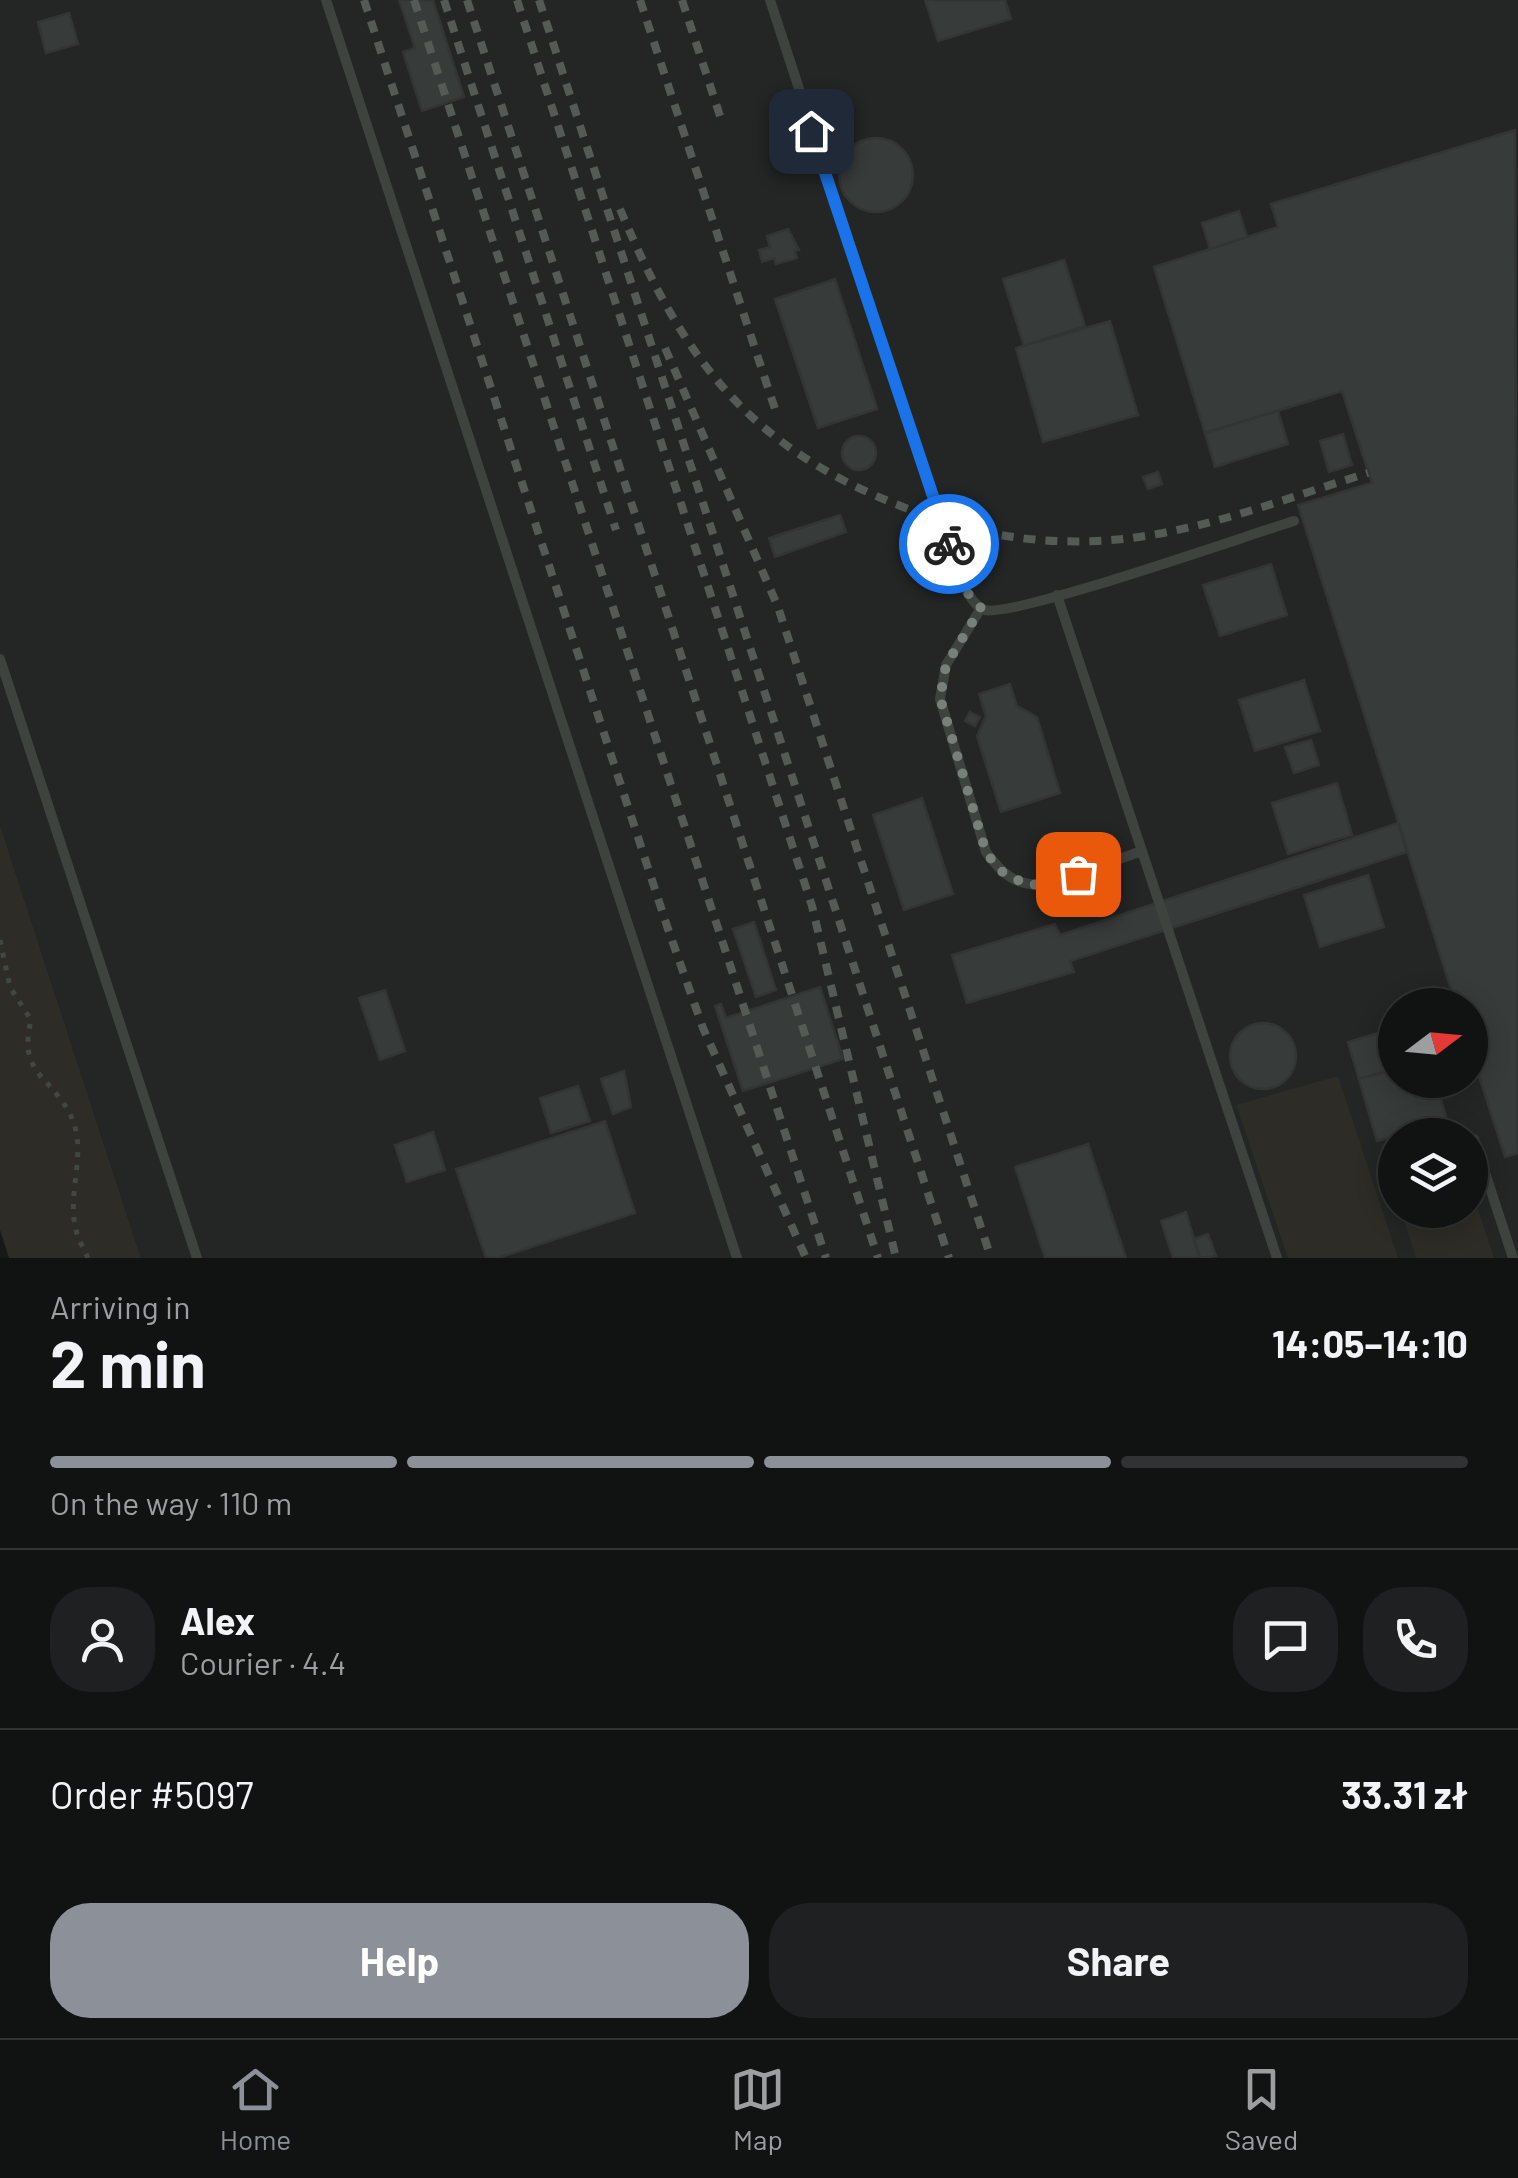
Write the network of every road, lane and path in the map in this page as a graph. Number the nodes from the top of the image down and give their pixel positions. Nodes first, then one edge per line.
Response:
1 (326, 0) edge
2 (770, 0) edge
3 (1294, 521) dead end
4 (1058, 595) junction
5 (981, 608) junction
6 (0, 660) edge
7 (1142, 850) junction
8 (0, 940) edge
9 (1488, 1181) edge
10 (88, 1258) edge
11 (197, 1258) edge
12 (737, 1258) edge
13 (1277, 1258) edge
14 (1514, 1258) edge

1 - 12 lane
2 - 5 lane
3 - 4 lane
4 - 5 lane
4 - 7 lane
5 - 7 lane
6 - 11 lane
7 - 13 lane
8 - 10 path
9 - 14 lane

